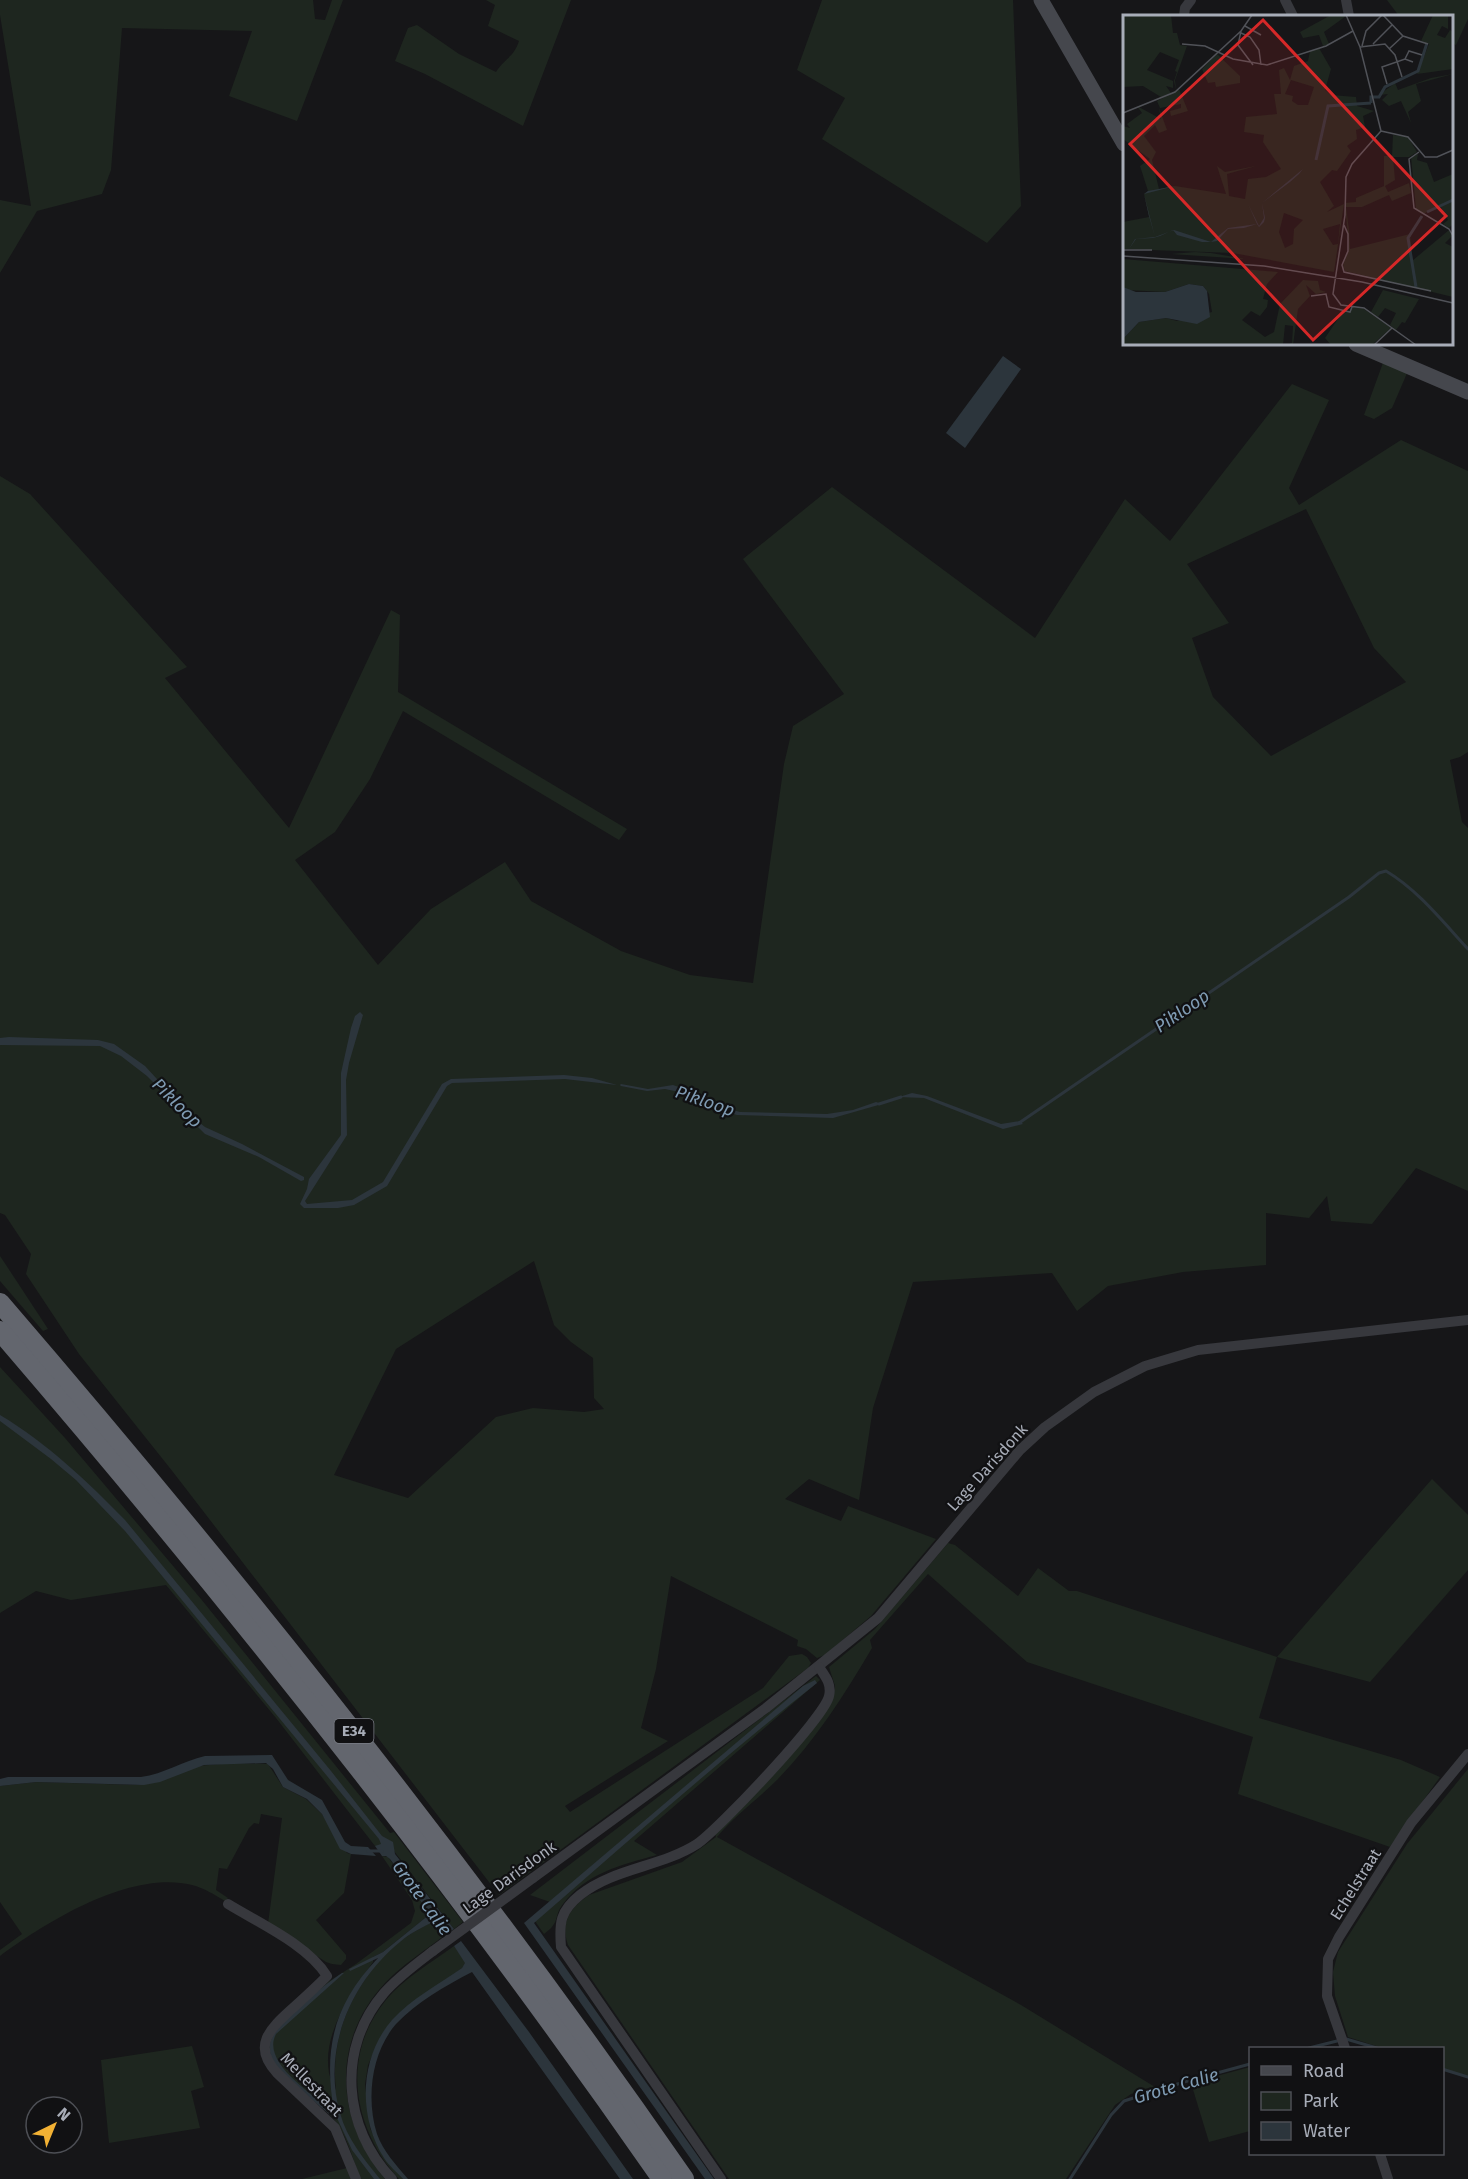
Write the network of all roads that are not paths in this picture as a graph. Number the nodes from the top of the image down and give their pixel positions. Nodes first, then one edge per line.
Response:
1 (1041, 0) edge
2 (1191, 0) edge
3 (1285, 0) edge
4 (1346, 0) edge
5 (1184, 15) edge
6 (1292, 15) edge
7 (1349, 15) edge
8 (1123, 141) edge
9 (1358, 345) edge
10 (1468, 392) edge
11 (0, 1303) edge
12 (1468, 1320) edge
13 (0, 1331) edge
14 (819, 1667) junction
15 (1468, 1754) edge
16 (228, 1904) dead end
17 (1344, 2047) edge
18 (1380, 2155) edge
19 (356, 2179) edge
20 (392, 2179) edge
21 (662, 2179) edge
22 (684, 2179) edge
23 (721, 2179) edge
24 (1388, 2179) edge

1 - 8 street
2 - 5 street
3 - 6 street
4 - 7 street
9 - 10 street
11 - 22 highway, E34
12 - 14 street, Lage Darisdonk
13 - 21 highway, E34
14 - 20 street, Lage Darisdonk, bridge
14 - 23 street
15 - 17 street, Echelstraat
16 - 19 street, Mellestraat
18 - 24 street

